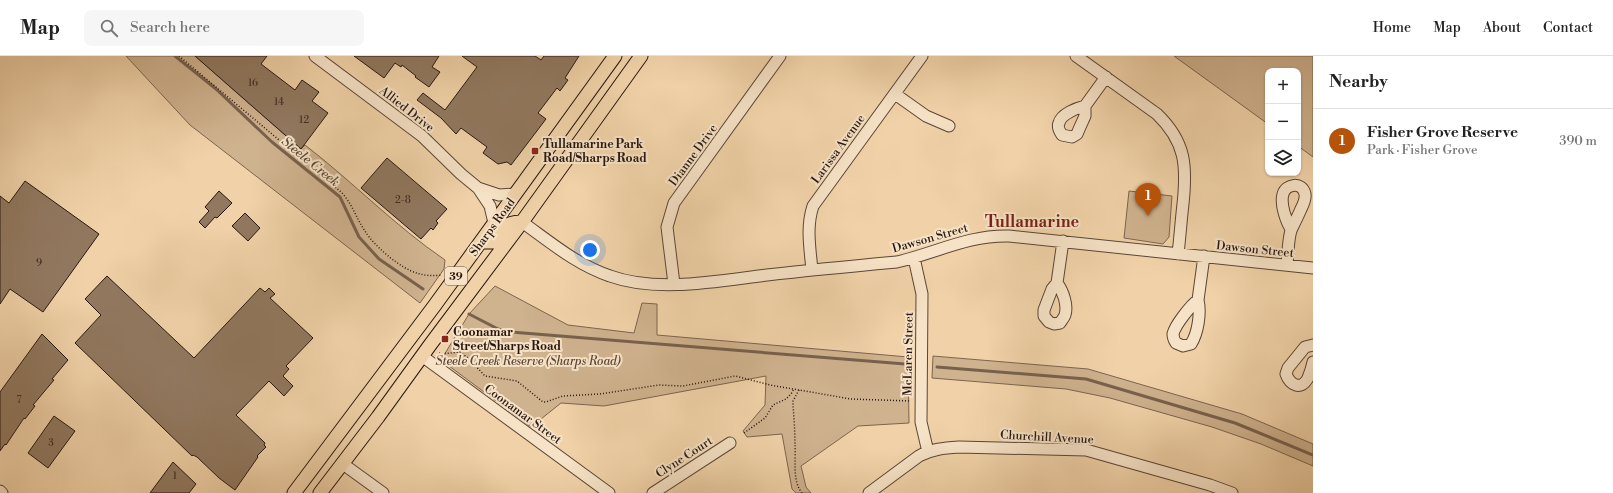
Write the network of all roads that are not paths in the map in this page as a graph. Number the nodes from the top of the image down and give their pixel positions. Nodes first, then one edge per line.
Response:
1 (315, 56) edge
2 (615, 56) edge
3 (640, 56) edge
4 (780, 56) edge
5 (922, 56) edge
6 (1076, 56) edge
7 (1106, 77) junction
8 (895, 94) junction
9 (1085, 106) dead end
10 (949, 126) dead end
11 (478, 188) junction
12 (515, 194) junction
13 (522, 222) junction
14 (494, 223) junction
15 (1291, 229) dead end
16 (481, 242) junction
17 (1063, 242) junction
18 (1178, 254) junction
19 (1204, 256) junction
20 (914, 258) junction
21 (1287, 265) junction
22 (1313, 268) edge
23 (812, 270) junction
24 (1057, 283) dead end
25 (674, 284) junction
26 (1198, 300) dead end
27 (1313, 345) edge
28 (422, 356) junction
29 (1313, 362) edge
30 (361, 405) junction
31 (378, 417) junction
32 (730, 443) dead end
33 (928, 452) junction
34 (343, 464) junction
35 (294, 493) edge
36 (320, 493) edge
37 (382, 493) edge
38 (609, 493) edge
39 (653, 493) edge
40 (868, 493) edge
41 (1232, 493) edge

1 - 11 street, Allied Drive
2 - 12 main road, Sharps Road / 39
3 - 13 main road, Sharps Road / 39
4 - 25 street, Dianne Drive
5 - 8 street, Larissa Avenue
6 - 7 street
7 - 9 street
7 - 18 street
8 - 10 street
8 - 23 street, Larissa Avenue
11 - 12 street, Allied Drive
11 - 14 street, Allied Drive
12 - 14 main road, Sharps Road / 39
13 - 16 main road
13 - 25 street, Dawson Street
13 - 28 main road, Sharps Road / 39
14 - 16 main road, Sharps Road / 39
15 - 21 street
16 - 30 main road, Sharps Road / 39
17 - 18 street, Dawson Street
17 - 20 street, Dawson Street
17 - 24 street
18 - 19 street, Dawson Street
19 - 21 street, Dawson Street
19 - 26 street
20 - 23 street, Dawson Street
20 - 33 street, McLaren Street
21 - 22 street, Dawson Street
23 - 25 street, Dawson Street
27 - 29 street
28 - 31 main road, Sharps Road / 39
28 - 38 street, Coonamar Street
30 - 31 main road
30 - 35 main road, Sharps Road / 39
31 - 34 main road, Sharps Road / 39
32 - 39 street, Clyne Court
33 - 40 street, Churchill Avenue
33 - 41 street, Churchill Avenue
34 - 36 main road, Sharps Road / 39
34 - 37 street

